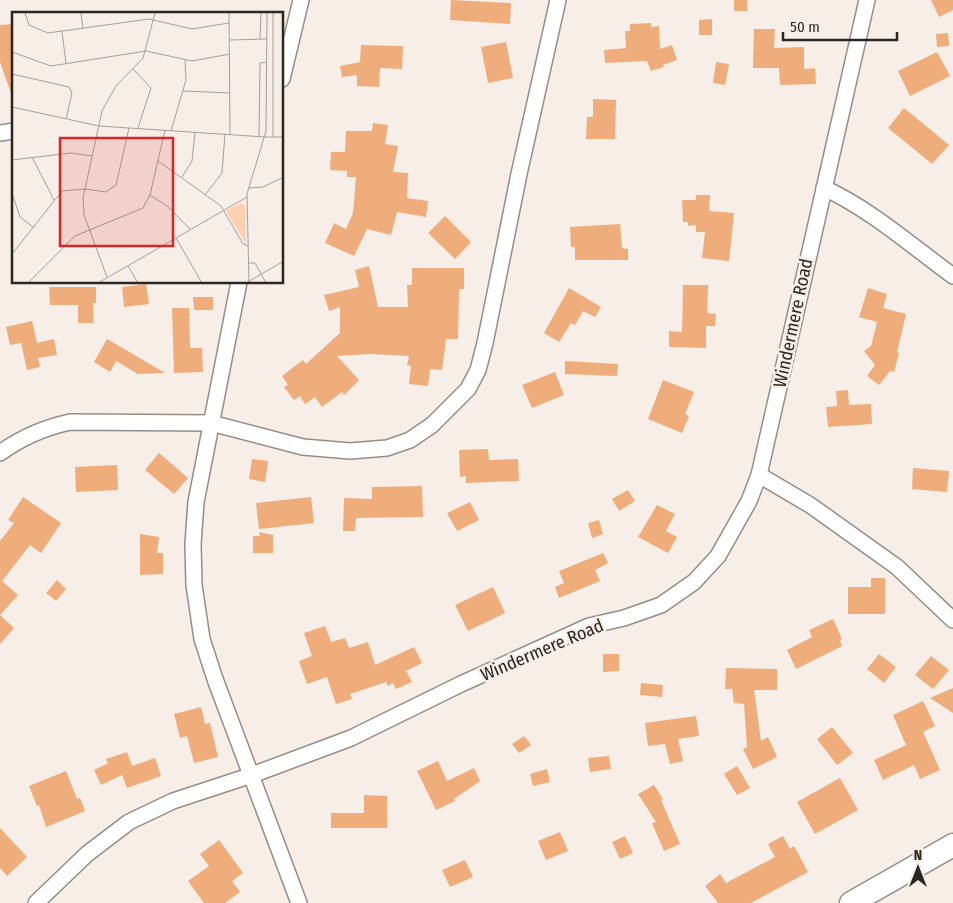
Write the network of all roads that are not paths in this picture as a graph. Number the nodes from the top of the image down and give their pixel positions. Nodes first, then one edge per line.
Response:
1 (301, 0) edge
2 (558, 0) edge
3 (867, 0) edge
4 (284, 71) edge
5 (824, 188) junction
6 (953, 276) edge
7 (239, 284) edge
8 (211, 423) junction
9 (0, 453) edge
10 (759, 475) junction
11 (953, 620) edge
12 (252, 774) junction
13 (953, 845) edge
14 (36, 903) edge
15 (299, 903) edge
16 (851, 903) edge

1 - 4 street
2 - 8 street
3 - 5 street, Windermere Road
5 - 6 street
5 - 10 street, Windermere Road
7 - 8 street
8 - 9 street
8 - 12 street
10 - 11 street
10 - 12 street, Windermere Road
12 - 14 street, Windermere Road
12 - 15 street
13 - 16 main road

